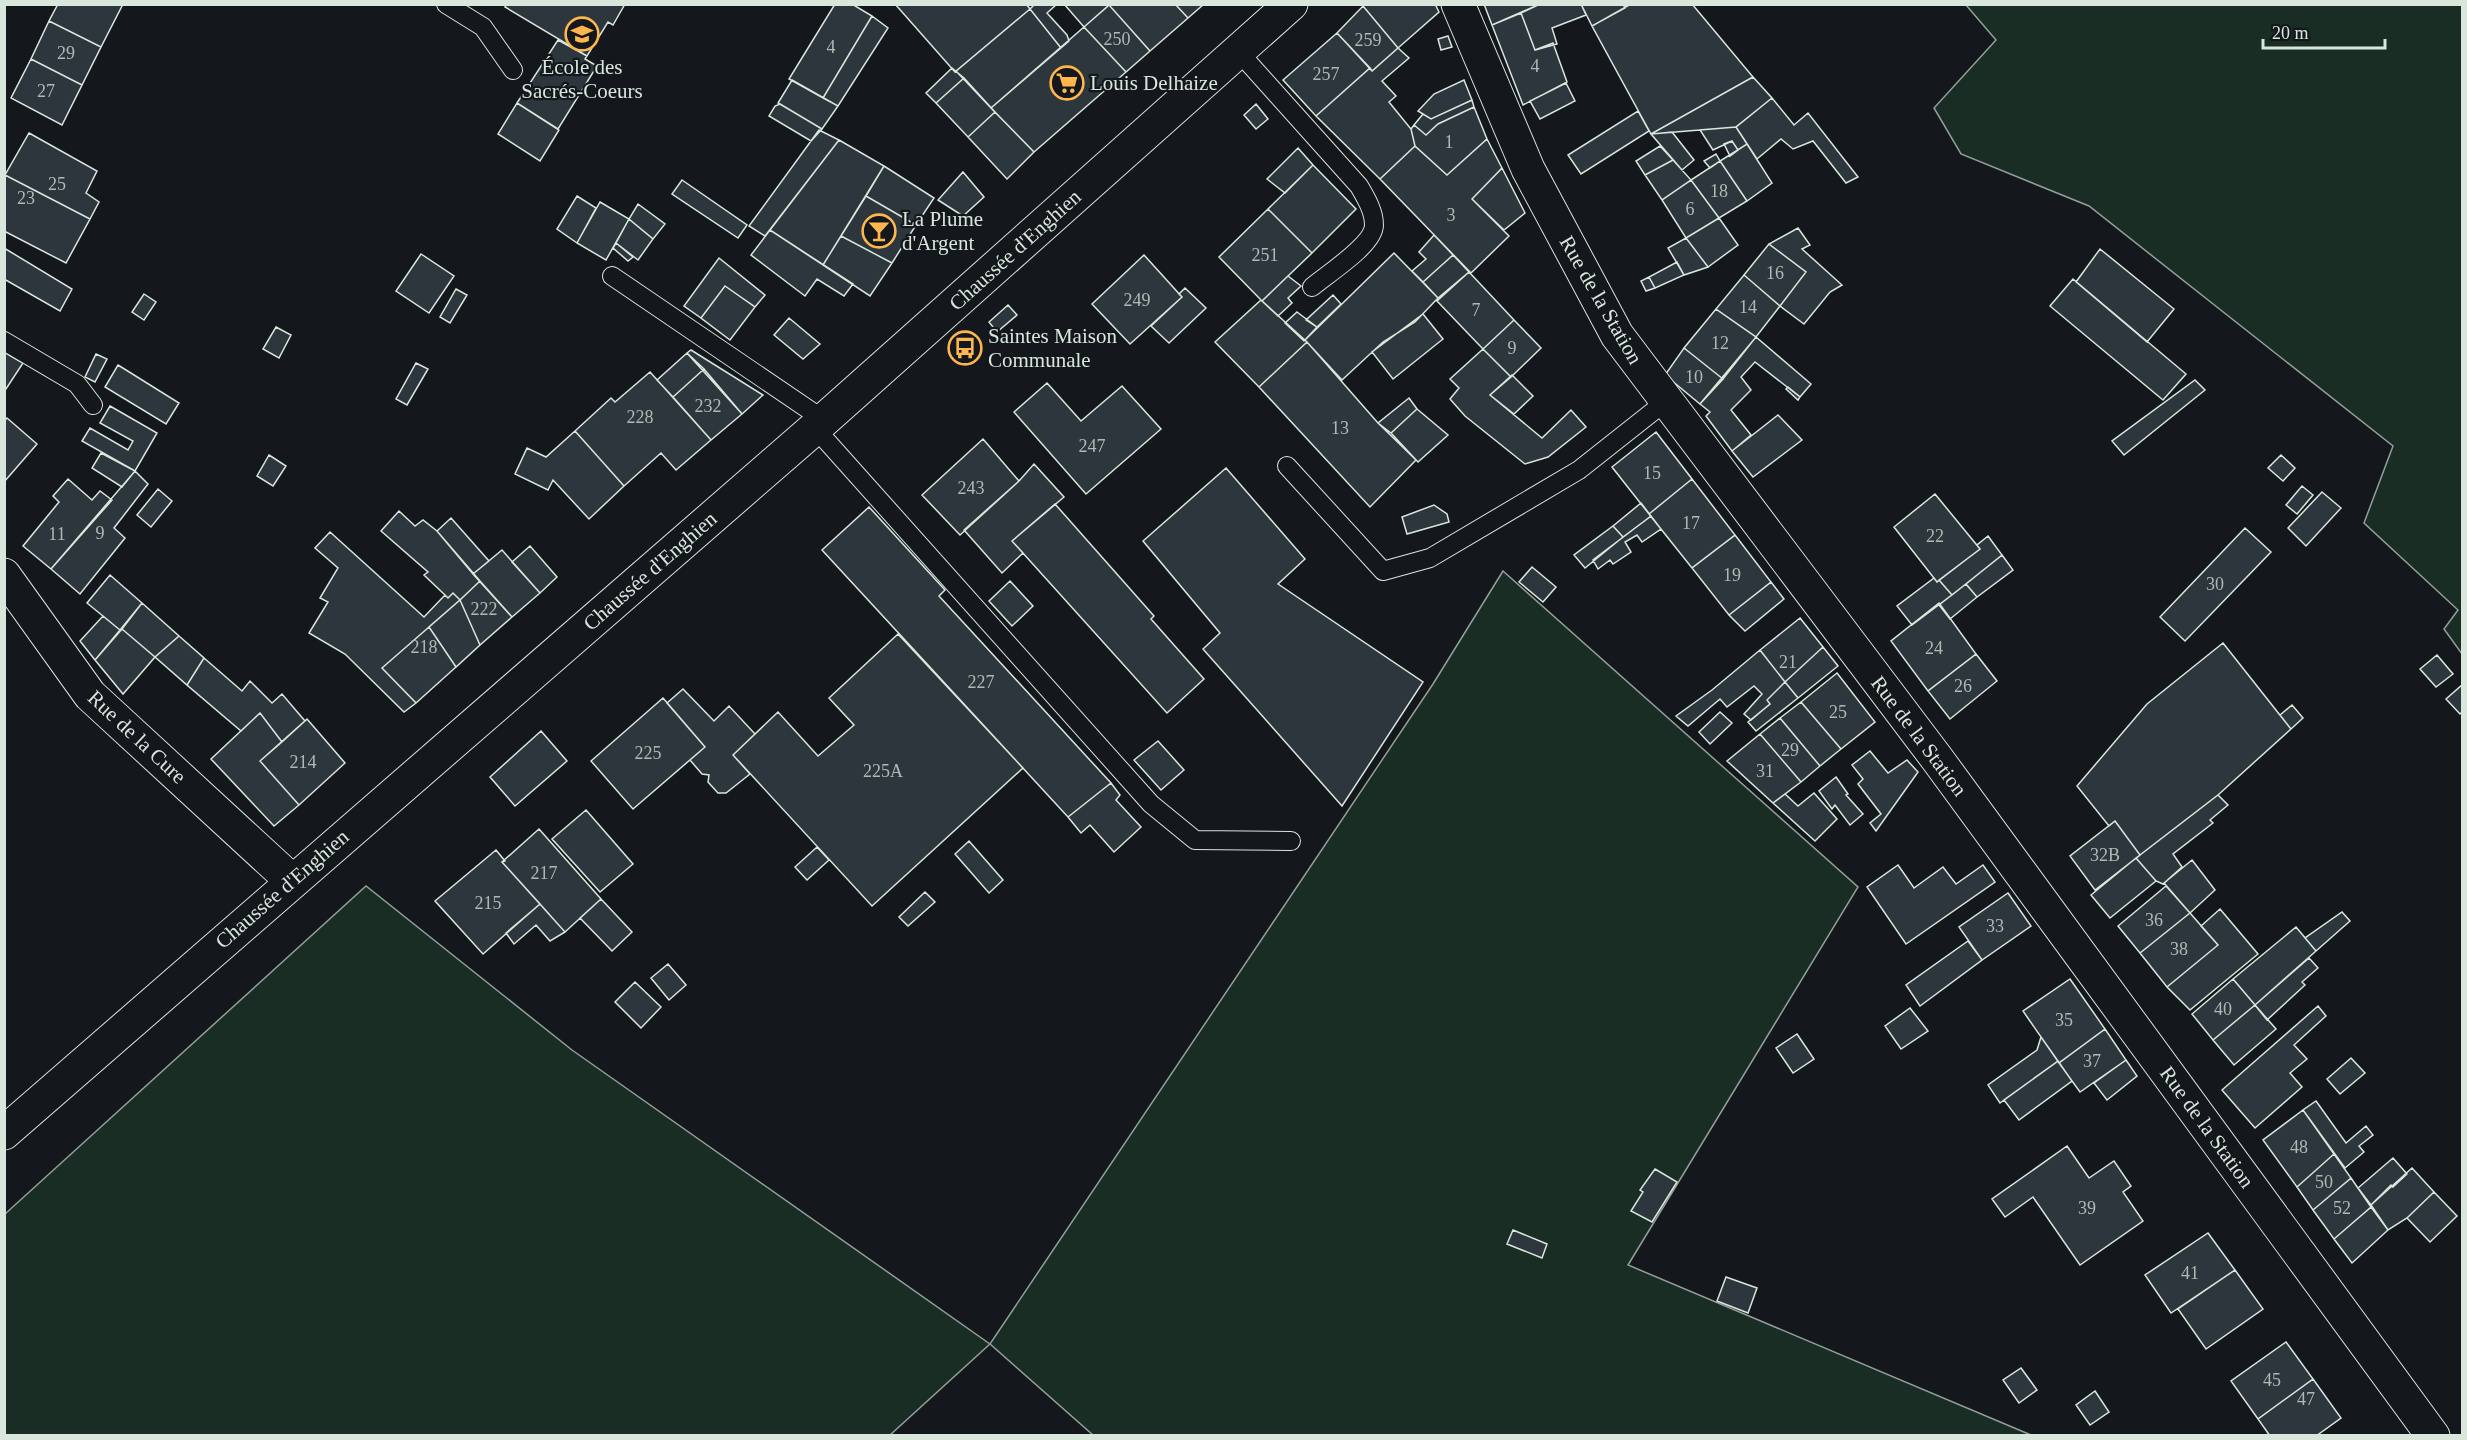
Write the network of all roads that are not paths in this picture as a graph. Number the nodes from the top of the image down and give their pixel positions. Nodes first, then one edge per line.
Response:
1 (446, 4) edge
2 (1458, 4) edge
3 (1290, 5) edge
4 (1238, 51) junction
5 (513, 70) dead end
6 (612, 276) dead end
7 (1312, 287) dead end
8 (4, 340) edge
9 (1665, 402) junction
10 (93, 405) dead end
11 (820, 424) junction
12 (1287, 466) dead end
13 (4, 575) edge
14 (1291, 841) dead end
15 (292, 881) junction
16 (4, 1133) edge
17 (2433, 1436) edge

1 - 5 lane
2 - 9 street, Rue de la Station
3 - 4 street, Chaussée d'Enghien
4 - 7 lane
4 - 11 street, Chaussée d'Enghien
6 - 11 lane
8 - 10 lane
9 - 12 lane
9 - 17 street, Rue de la Station
11 - 14 lane
11 - 15 street, Chaussée d'Enghien
13 - 15 street, Rue de la Cure
15 - 16 street, Chaussée d'Enghien

